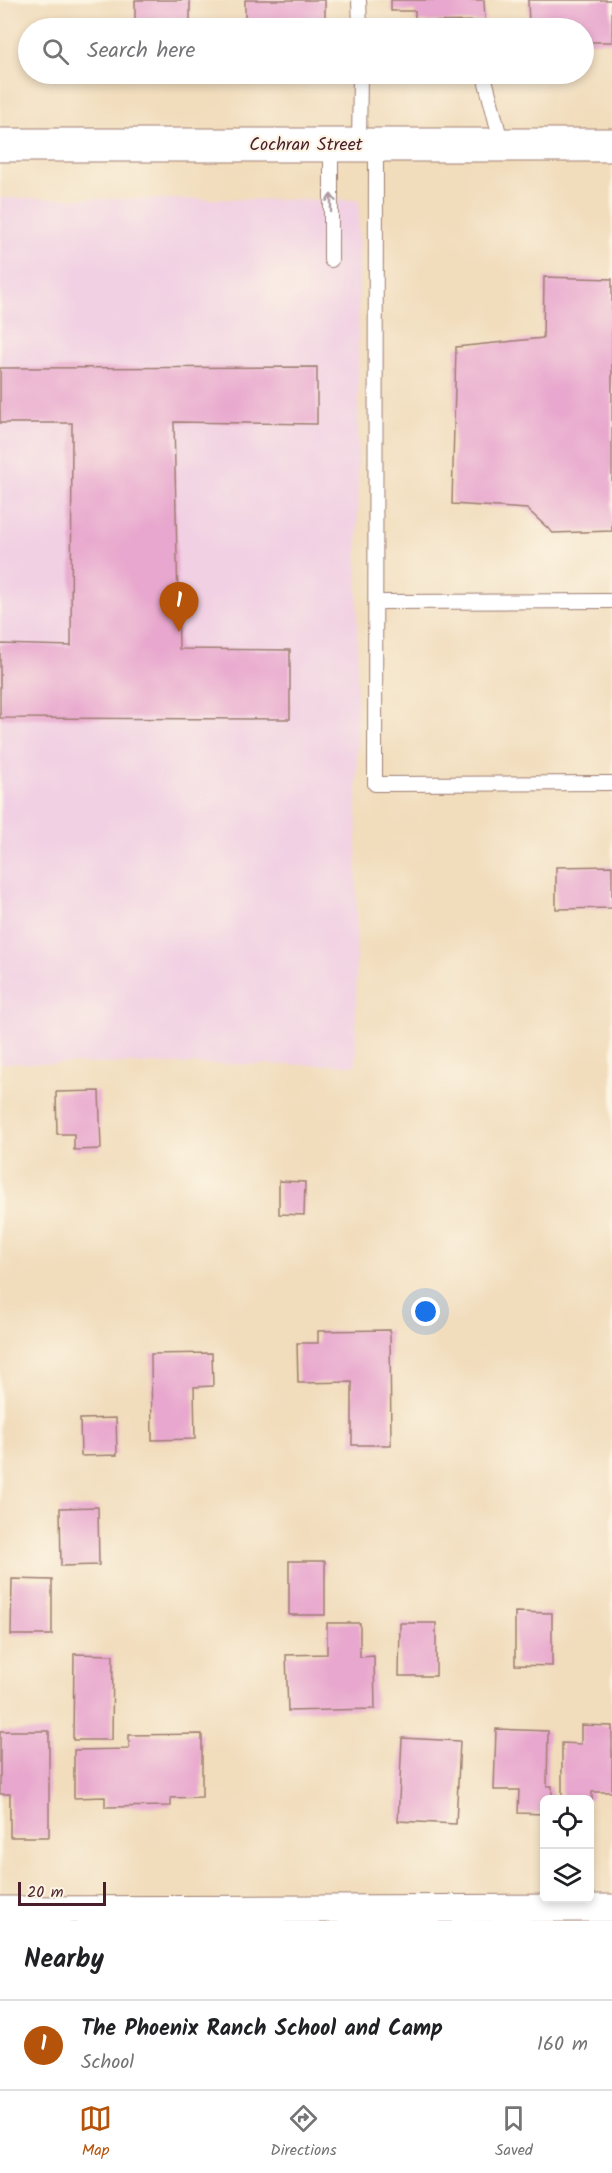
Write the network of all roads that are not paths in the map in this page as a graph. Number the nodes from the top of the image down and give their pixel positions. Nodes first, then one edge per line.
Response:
1 (359, 0) edge
2 (360, 18) edge
3 (359, 84) edge
4 (486, 84) edge
5 (0, 145) edge
6 (355, 145) junction
7 (502, 145) junction
8 (612, 145) edge
9 (332, 260) dead end
10 (612, 601) edge
11 (376, 602) junction
12 (612, 783) edge
13 (612, 1908) edge
14 (0, 1910) edge
15 (34, 1916) edge

1 - 2 lane
3 - 6 lane
4 - 7 lane
5 - 6 main road, Cochran Street
6 - 7 main road, Cochran Street
9 -> 6 lane
6 - 11 lane
7 - 8 main road, Cochran Street
10 - 11 lane
11 - 12 lane
13 - 15 street
14 - 15 street

